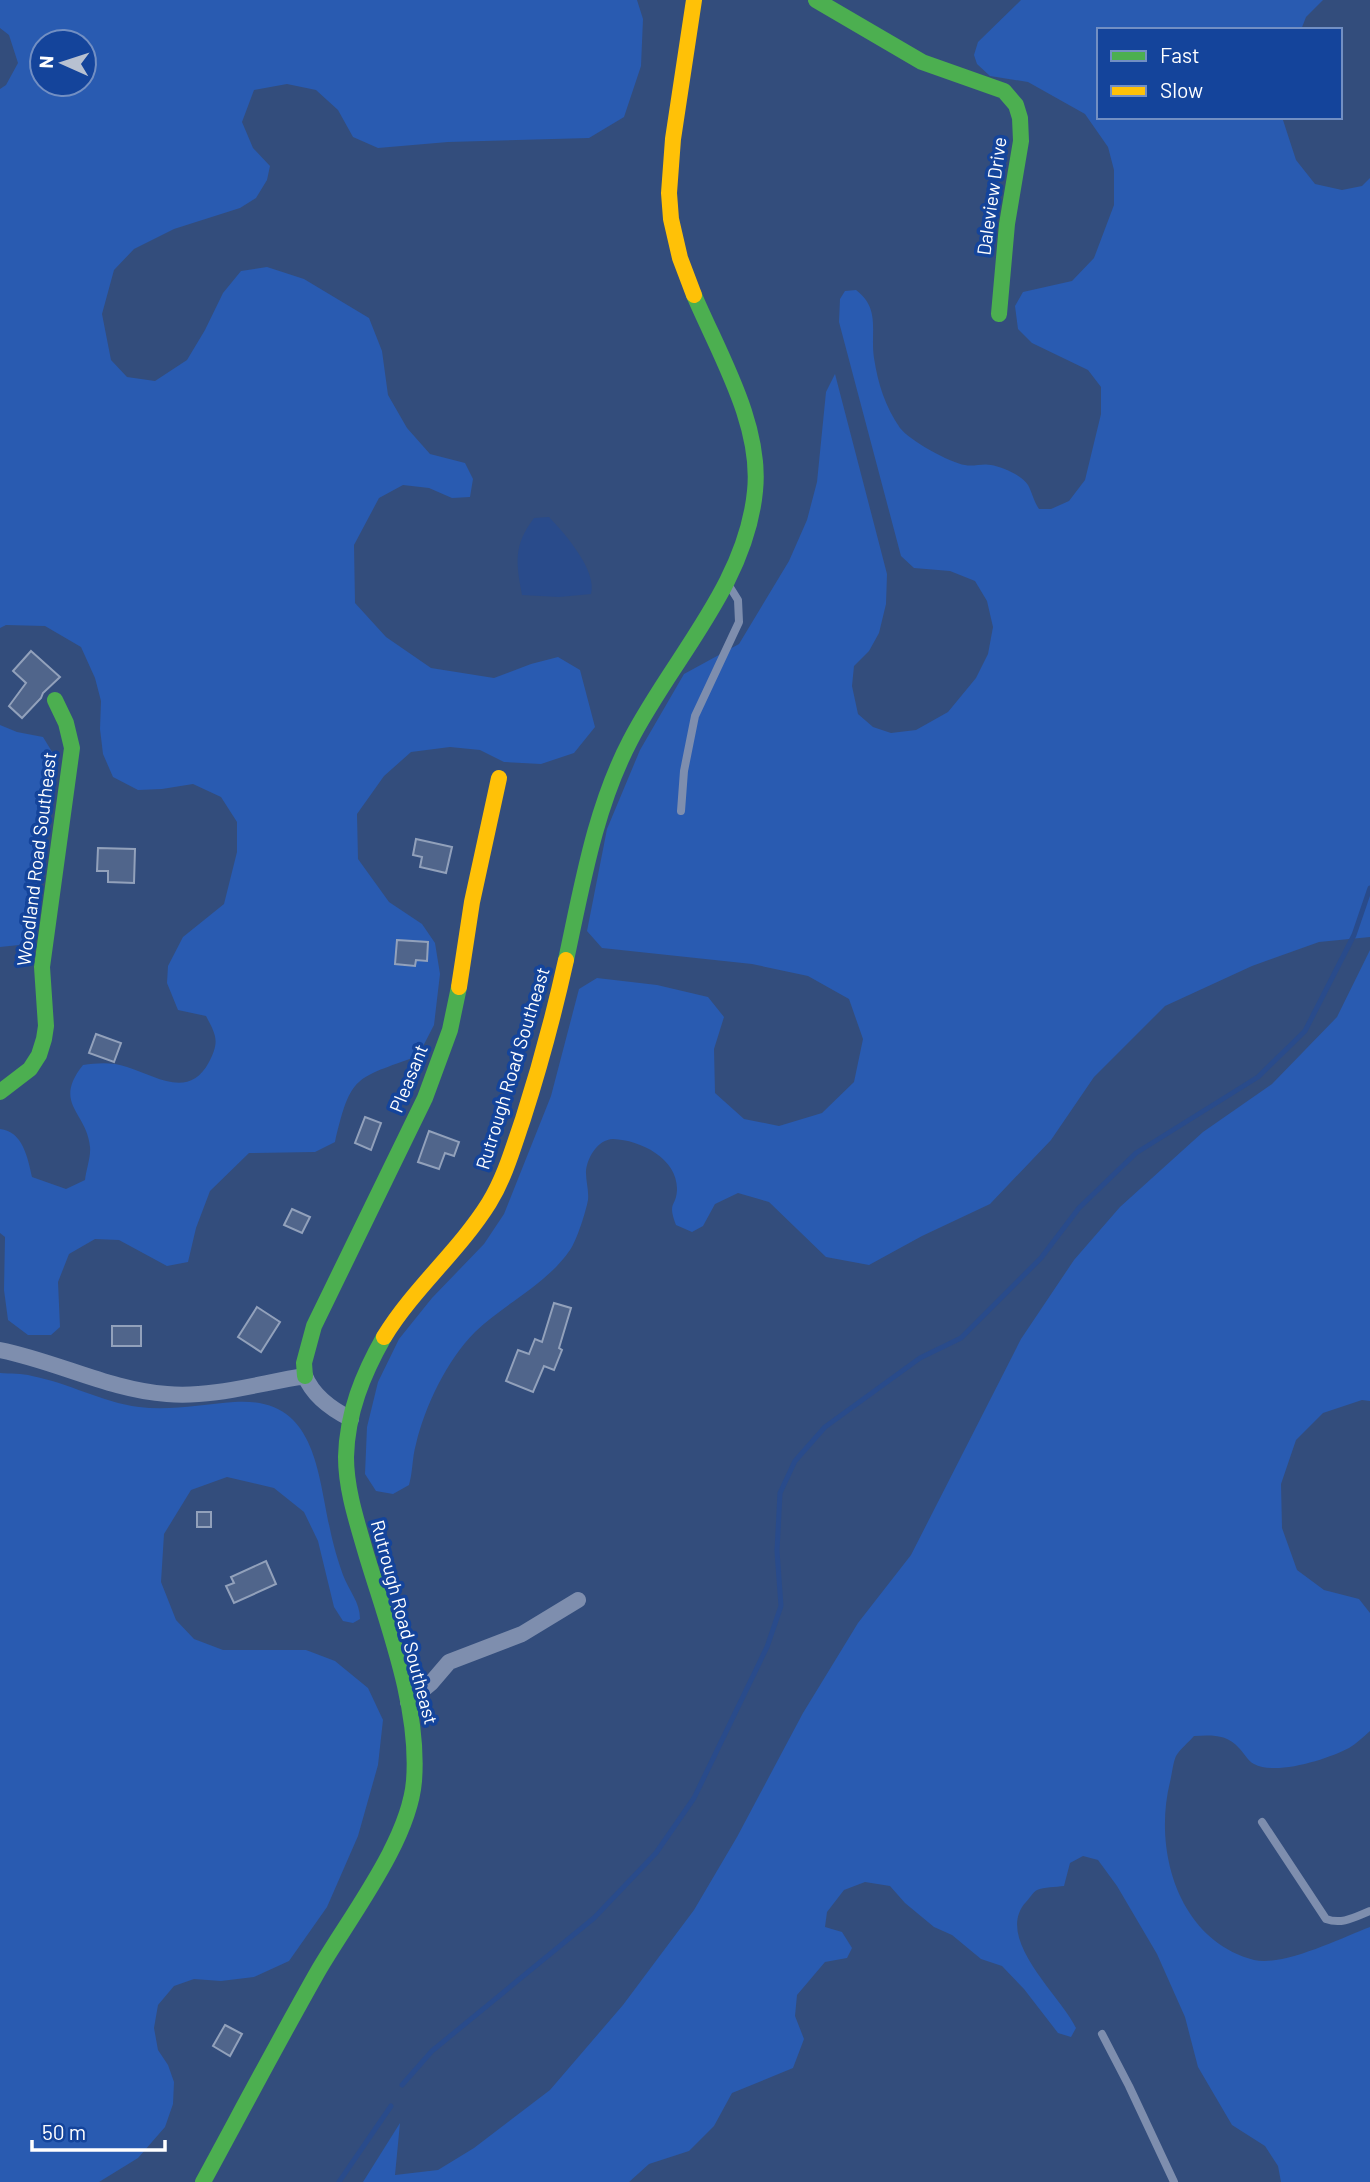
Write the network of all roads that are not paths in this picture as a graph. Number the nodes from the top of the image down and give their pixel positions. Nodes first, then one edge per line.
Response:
1 (694, 0) edge
2 (816, 0) edge
3 (999, 314) dead end
4 (725, 581) junction
5 (55, 700) dead end
6 (499, 778) dead end
7 (681, 811) dead end
8 (0, 1092) edge
9 (0, 1350) edge
10 (305, 1376) junction
11 (351, 1419) junction
12 (578, 1600) dead end
13 (408, 1702) junction
14 (1262, 1822) dead end
15 (1370, 1911) edge
16 (1102, 2034) dead end
17 (203, 2182) edge
18 (1174, 2182) edge

1 - 4 street, Rutrough Road Southeast
2 - 3 street, Daleview Drive
4 - 7 lane
4 - 11 street, Rutrough Road Southeast
5 - 8 street, Woodland Road Southeast
6 - 10 street, Pleasant
9 - 10 street
10 - 11 street
11 - 13 street, Rutrough Road Southeast
12 - 13 street
13 - 17 street, Rutrough Road Southeast
14 - 15 lane
16 - 18 lane

